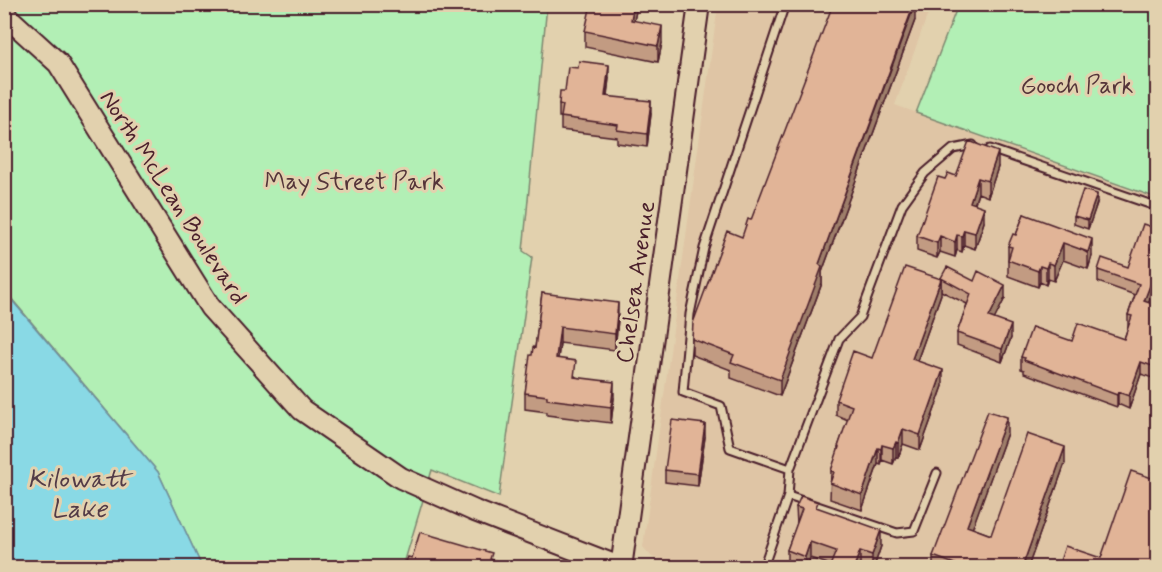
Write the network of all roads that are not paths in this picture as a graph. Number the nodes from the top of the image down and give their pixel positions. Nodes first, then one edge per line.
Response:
1 (699, 4) edge
2 (785, 4) edge
3 (4, 14) edge
4 (1158, 207) edge
5 (790, 469) junction
6 (937, 473) dead end
7 (788, 496) junction
8 (622, 567) edge
9 (763, 567) edge

1 - 8 main road, Chelsea Avenue
2 - 5 lane
3 - 8 main road, North McLean Boulevard
4 - 5 lane
5 - 7 lane
6 - 7 lane
7 - 9 lane

